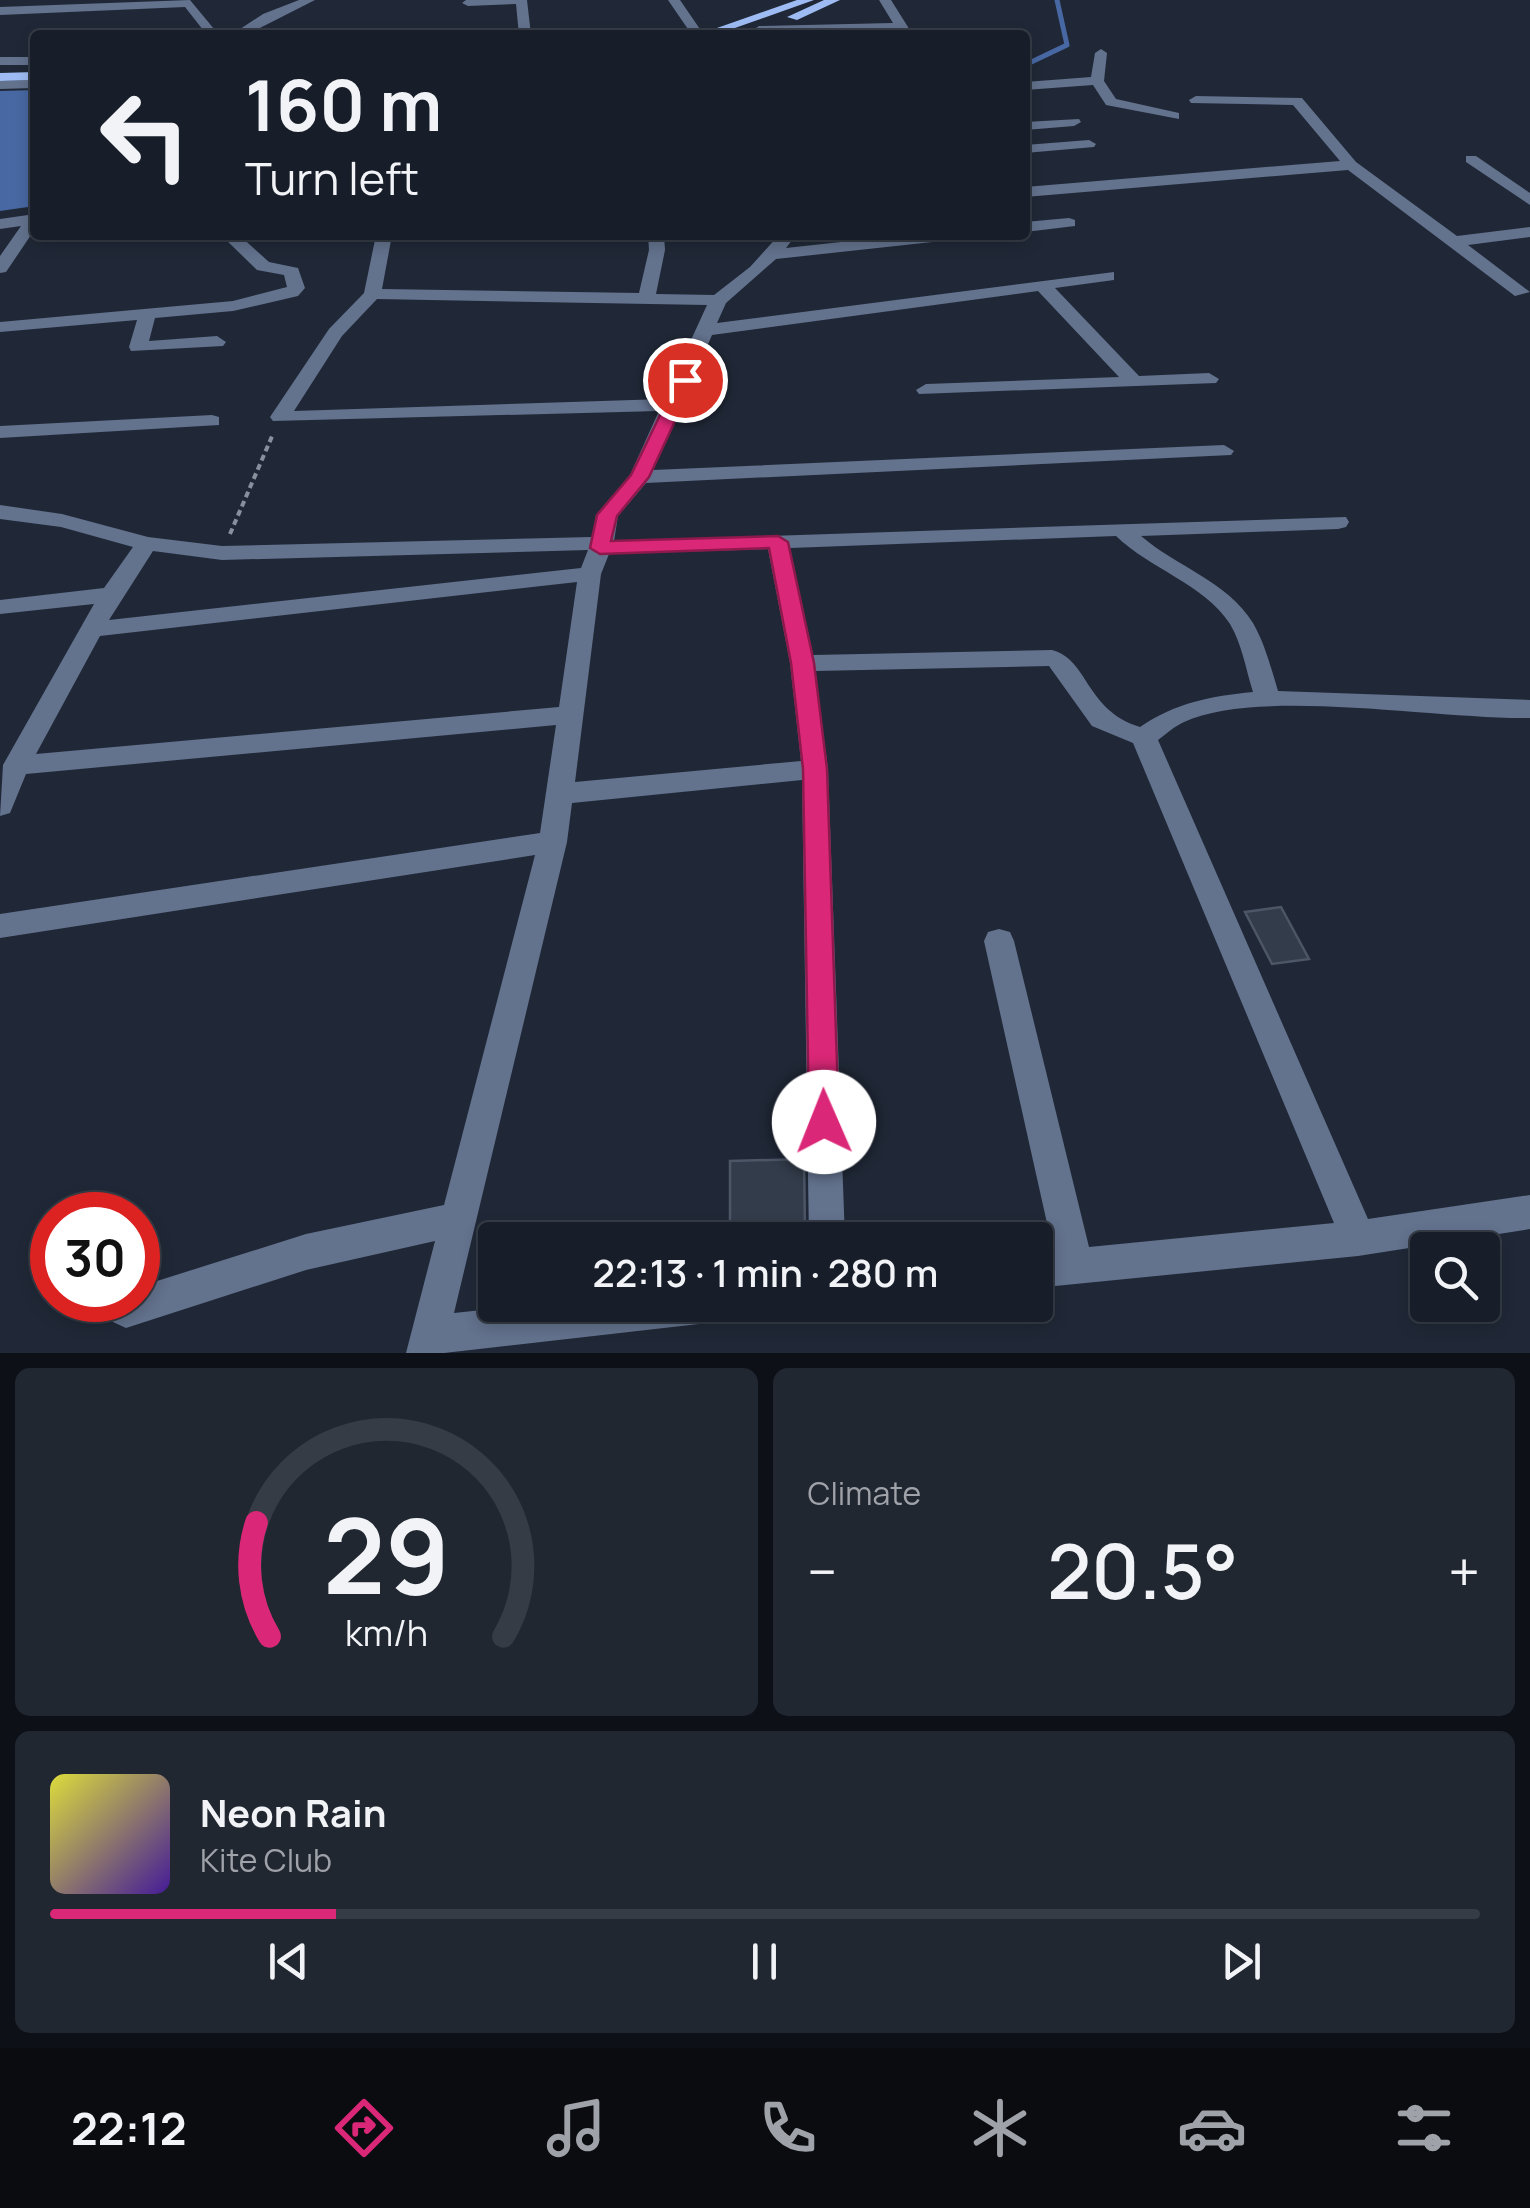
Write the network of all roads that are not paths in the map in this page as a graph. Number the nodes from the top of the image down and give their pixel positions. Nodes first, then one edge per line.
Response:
1 (309, 0) edge
2 (521, 0) edge
3 (674, 0) edge
4 (808, 0) edge
5 (834, 0) edge
6 (885, 0) edge
7 (468, 3) dead end
8 (0, 11) edge
9 (209, 30) edge
10 (245, 30) edge
11 (524, 30) edge
12 (704, 30) edge
13 (720, 30) edge
14 (758, 30) joint
15 (904, 30) edge
16 (1101, 54) dead end
17 (30, 61) edge
18 (0, 62) edge
19 (30, 72) edge
20 (0, 73) edge
21 (1096, 80) junction
22 (1280, 80) dead end
23 (30, 84) edge
24 (0, 85) edge
25 (1030, 86) edge
26 (1196, 100) dead end
27 (1297, 101) junction
28 (1174, 116) dead end
29 (1074, 122) dead end
30 (1030, 126) edge
31 (1089, 144) dead end
32 (1030, 155) edge
33 (1471, 159) dead end
34 (1351, 166) junction
35 (1048, 177) dead end
36 (1060, 190) junction
37 (1030, 192) edge
38 (1530, 200) edge
39 (30, 220) edge
40 (1068, 223) dead end
41 (0, 224) edge
42 (30, 226) edge
43 (1030, 227) edge
44 (1530, 232) edge
45 (234, 240) edge
46 (383, 240) edge
47 (656, 240) edge
48 (856, 240) edge
49 (1450, 242) junction
50 (780, 244) edge
51 (0, 268) edge
52 (1108, 276) dead end
53 (1042, 285) junction
54 (1521, 292) dead end
55 (372, 294) junction
56 (646, 300) junction
57 (718, 300) junction
58 (148, 314) junction
59 (0, 327) edge
60 (708, 330) junction
61 (216, 342) dead end
62 (1209, 379) dead end
63 (1134, 382) junction
64 (926, 390) dead end
65 (674, 405) junction
66 (212, 420) dead end
67 (0, 432) edge
68 (1224, 451) dead end
69 (640, 477) junction
70 (0, 512) edge
71 (1338, 522) dead end
72 (1124, 532) junction
73 (778, 542) junction
74 (147, 544) junction
75 (597, 555) junction
76 (111, 594) junction
77 (0, 607) edge
78 (94, 629) junction
79 (802, 663) junction
80 (1268, 699) junction
81 (1530, 709) edge
82 (570, 715) junction
83 (1144, 738) junction
84 (16, 766) junction
85 (815, 769) junction
86 (559, 794) junction
87 (0, 806) edge
88 (553, 842) junction
89 (0, 926) edge
90 (999, 941) dead end
91 (1530, 1212) edge
92 (459, 1219) junction
93 (827, 1222) edge
94 (1358, 1238) junction
95 (1075, 1266) junction
96 (1053, 1268) edge
97 (160, 1299) edge
98 (580, 1322) edge
99 (426, 1344) edge

1 - 10 street
2 - 7 street
2 - 11 street
3 - 12 street
4 - 13 main road
5 - 14 main road
6 - 15 street
8 - 9 street
14 - 15 street
16 - 21 street
17 - 18 street
19 - 20 main road
21 - 25 street
21 - 28 street
22 - 27 street
23 - 24 street
26 - 27 street
27 - 34 street
29 - 30 street
31 - 32 street
33 - 38 street
34 - 36 street
34 - 49 street
35 - 36 street
36 - 37 street
39 - 41 street
40 - 43 street
42 - 51 street
44 - 49 street
45 - 58 street
46 - 55 street
47 - 56 street
48 - 50 street
49 - 54 street
50 - 57 street
52 - 53 street
53 - 60 street
53 - 63 street
55 - 56 street
55 - 65 street
56 - 57 street
57 - 60 street
58 - 59 street
58 - 61 street
60 - 65 street
62 - 63 street
63 - 64 street
65 - 69 street
66 - 67 street
68 - 69 street
69 - 75 street
70 - 74 street
71 - 72 street
72 - 73 street
72 - 80 street
73 - 75 street
73 - 79 street
74 - 75 street
74 - 76 street
75 - 78 street
75 - 82 street
76 - 77 street
76 - 78 street
78 - 84 street
79 - 83 street
79 - 85 street
80 - 81 street
80 - 83 street
82 - 84 street
82 - 86 street
83 - 94 street
84 - 87 street
85 - 86 street
85 - 93 street
86 - 88 street
88 - 89 street
88 - 92 street
90 - 95 street
91 - 94 street
92 - 97 street
92 - 99 street
94 - 95 street
95 - 96 street
98 - 99 street

